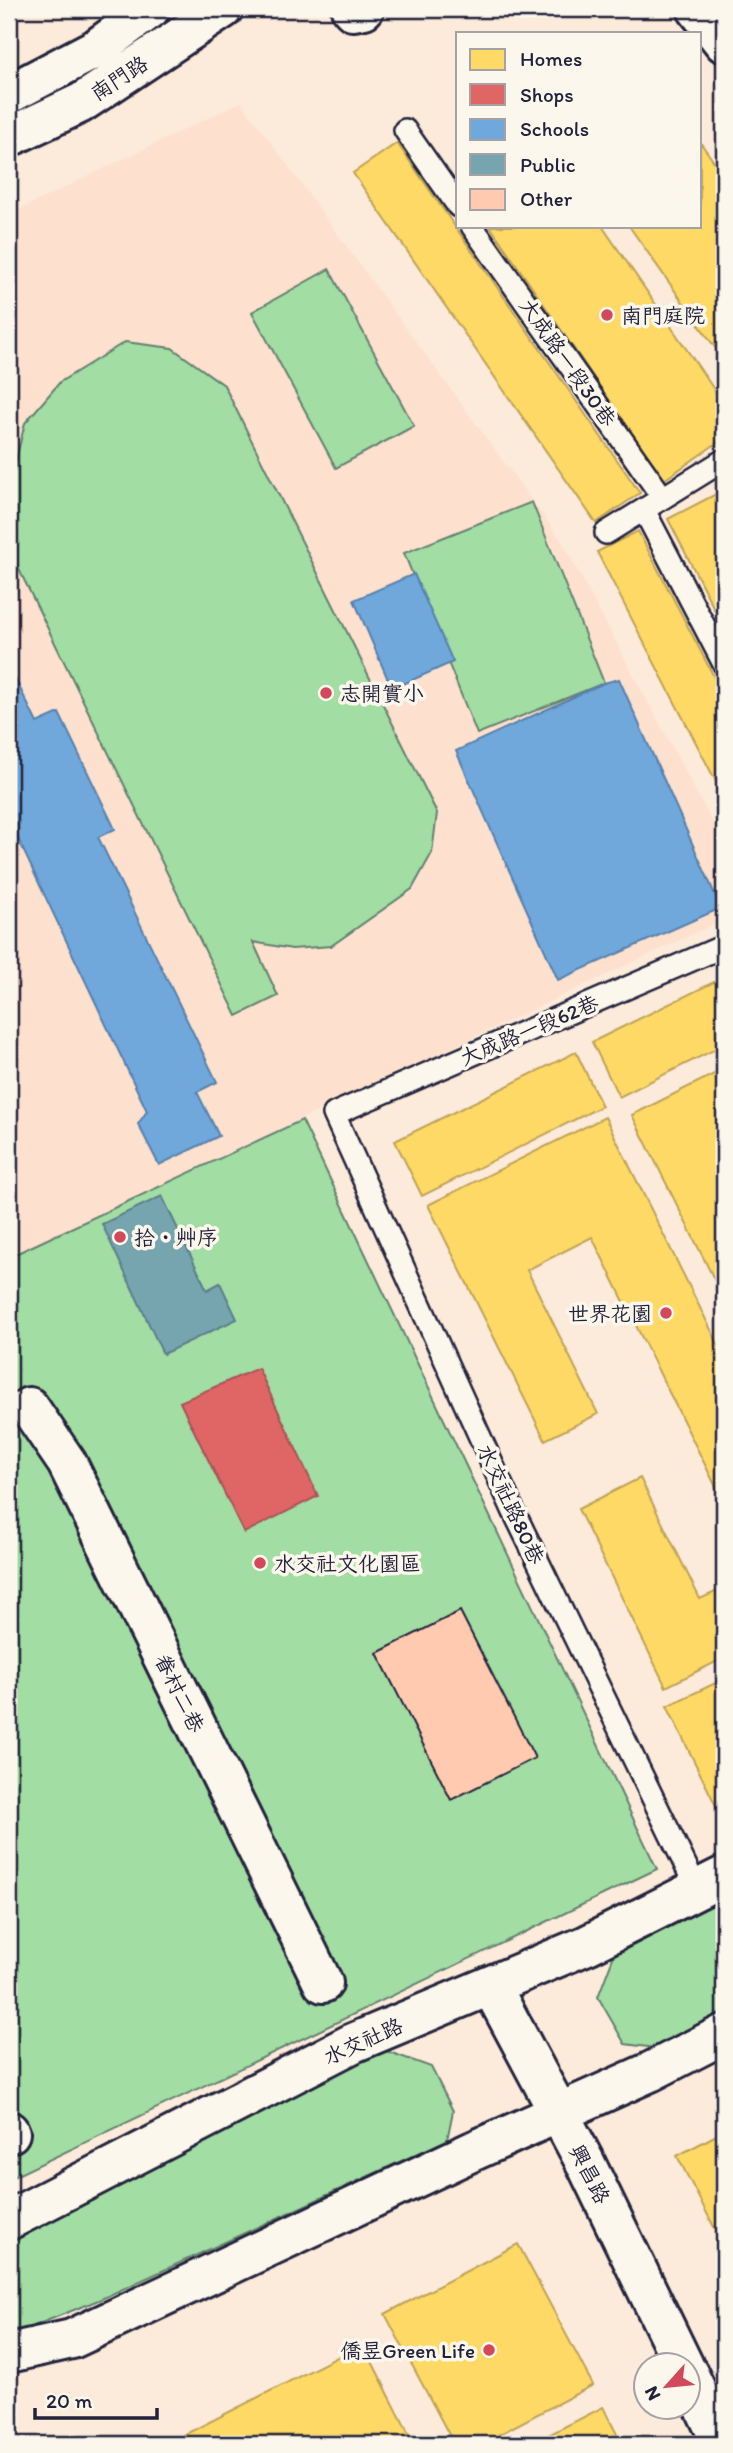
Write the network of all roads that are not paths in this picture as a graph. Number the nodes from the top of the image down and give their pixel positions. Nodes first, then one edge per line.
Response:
1 (150, 9) edge
2 (223, 9) edge
3 (351, 9) edge
4 (364, 9) edge
5 (698, 9) edge
6 (724, 43) edge
7 (9, 94) edge
8 (405, 130) dead end
9 (9, 137) edge
10 (456, 203) edge
11 (473, 228) edge
12 (724, 460) edge
13 (663, 498) junction
14 (644, 510) junction
15 (606, 533) dead end
16 (724, 664) edge
17 (724, 946) edge
18 (334, 1114) joint
19 (29, 1407) dead end
20 (711, 1882) edge
21 (324, 1983) dead end
22 (491, 1986) junction
23 (724, 2034) edge
24 (559, 2112) junction
25 (9, 2220) edge
26 (72, 2339) junction
27 (678, 2352) edge
28 (9, 2353) edge
29 (9, 2382) edge
30 (702, 2402) edge
31 (722, 2444) edge

1 - 7 street, 南門路
2 - 9 street, 南門路
3 - 4 street
5 - 6 street
8 - 10 lane
11 - 13 lane, 大成路一段30巷
12 - 13 lane
13 - 14 lane
14 - 15 lane
14 - 16 lane
17 - 18 lane, 大成路一段62巷
18 - 20 lane, 水交社路80巷
19 - 21 street, 眷村二巷
20 - 22 street, 水交社路
22 - 24 street, 興昌路
22 - 25 street, 水交社路
23 - 24 street
24 - 26 street
24 - 27 street, 興昌路
26 - 28 street
26 - 29 street
30 - 31 street

